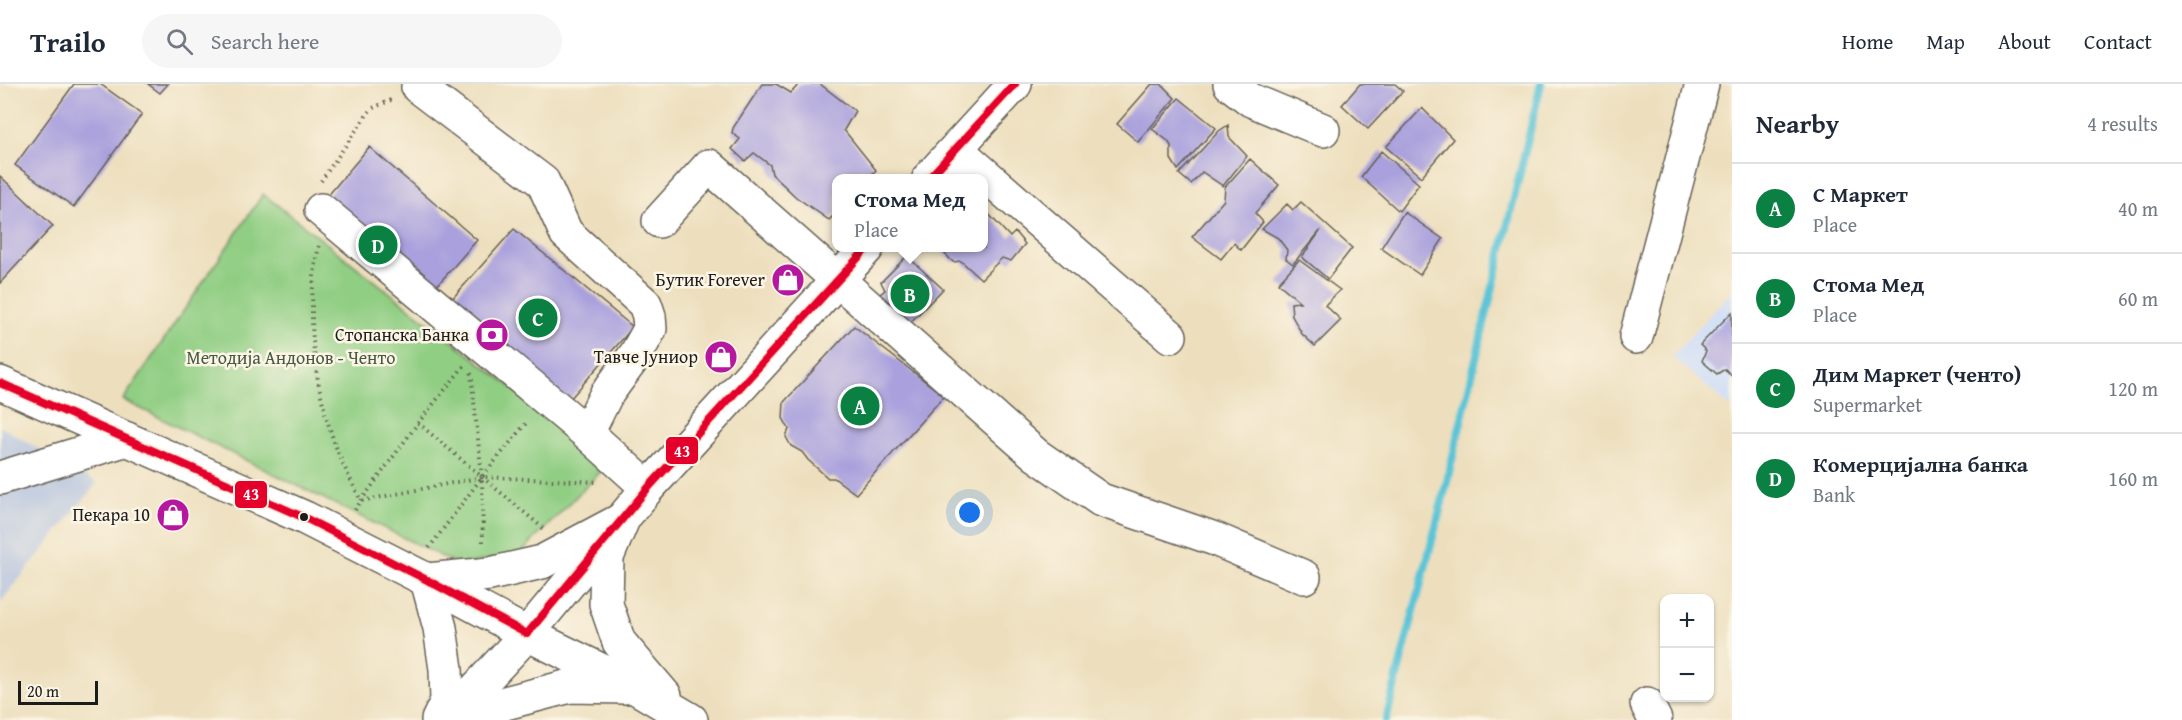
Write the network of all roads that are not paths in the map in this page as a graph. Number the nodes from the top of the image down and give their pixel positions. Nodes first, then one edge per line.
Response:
1 (1014, 84) edge
2 (1230, 84) edge
3 (1702, 84) edge
4 (418, 87) road end
5 (1323, 130) dead end
6 (956, 149) junction
7 (933, 174) edge
8 (985, 174) edge
9 (988, 177) edge
10 (659, 221) dead end
11 (321, 226) road end
12 (863, 252) edge
13 (838, 280) junction
14 (1170, 336) dead end
15 (1636, 338) dead end
16 (0, 383) edge
17 (587, 433) junction
18 (127, 439) junction
19 (0, 478) edge
20 (641, 482) junction
21 (623, 519) junction
22 (426, 566) junction
23 (1304, 577) dead end
24 (527, 634) junction
25 (634, 687) junction
26 (686, 717) edge
27 (438, 720) edge
28 (447, 720) edge
29 (468, 720) edge

1 - 6 street
2 - 5 street
3 - 15 street
4 - 17 street
6 - 7 street
6 - 8 street
9 - 14 street
10 - 13 street
11 - 17 street
12 - 13 street
13 - 20 street
13 - 23 street
16 - 18 street
17 - 20 street
18 - 19 street
18 - 22 street
20 - 21 street
21 - 22 street
21 - 24 street
21 - 26 street
22 - 24 street
22 - 27 street
24 - 25 street
24 - 28 street
25 - 26 street
25 - 29 street

